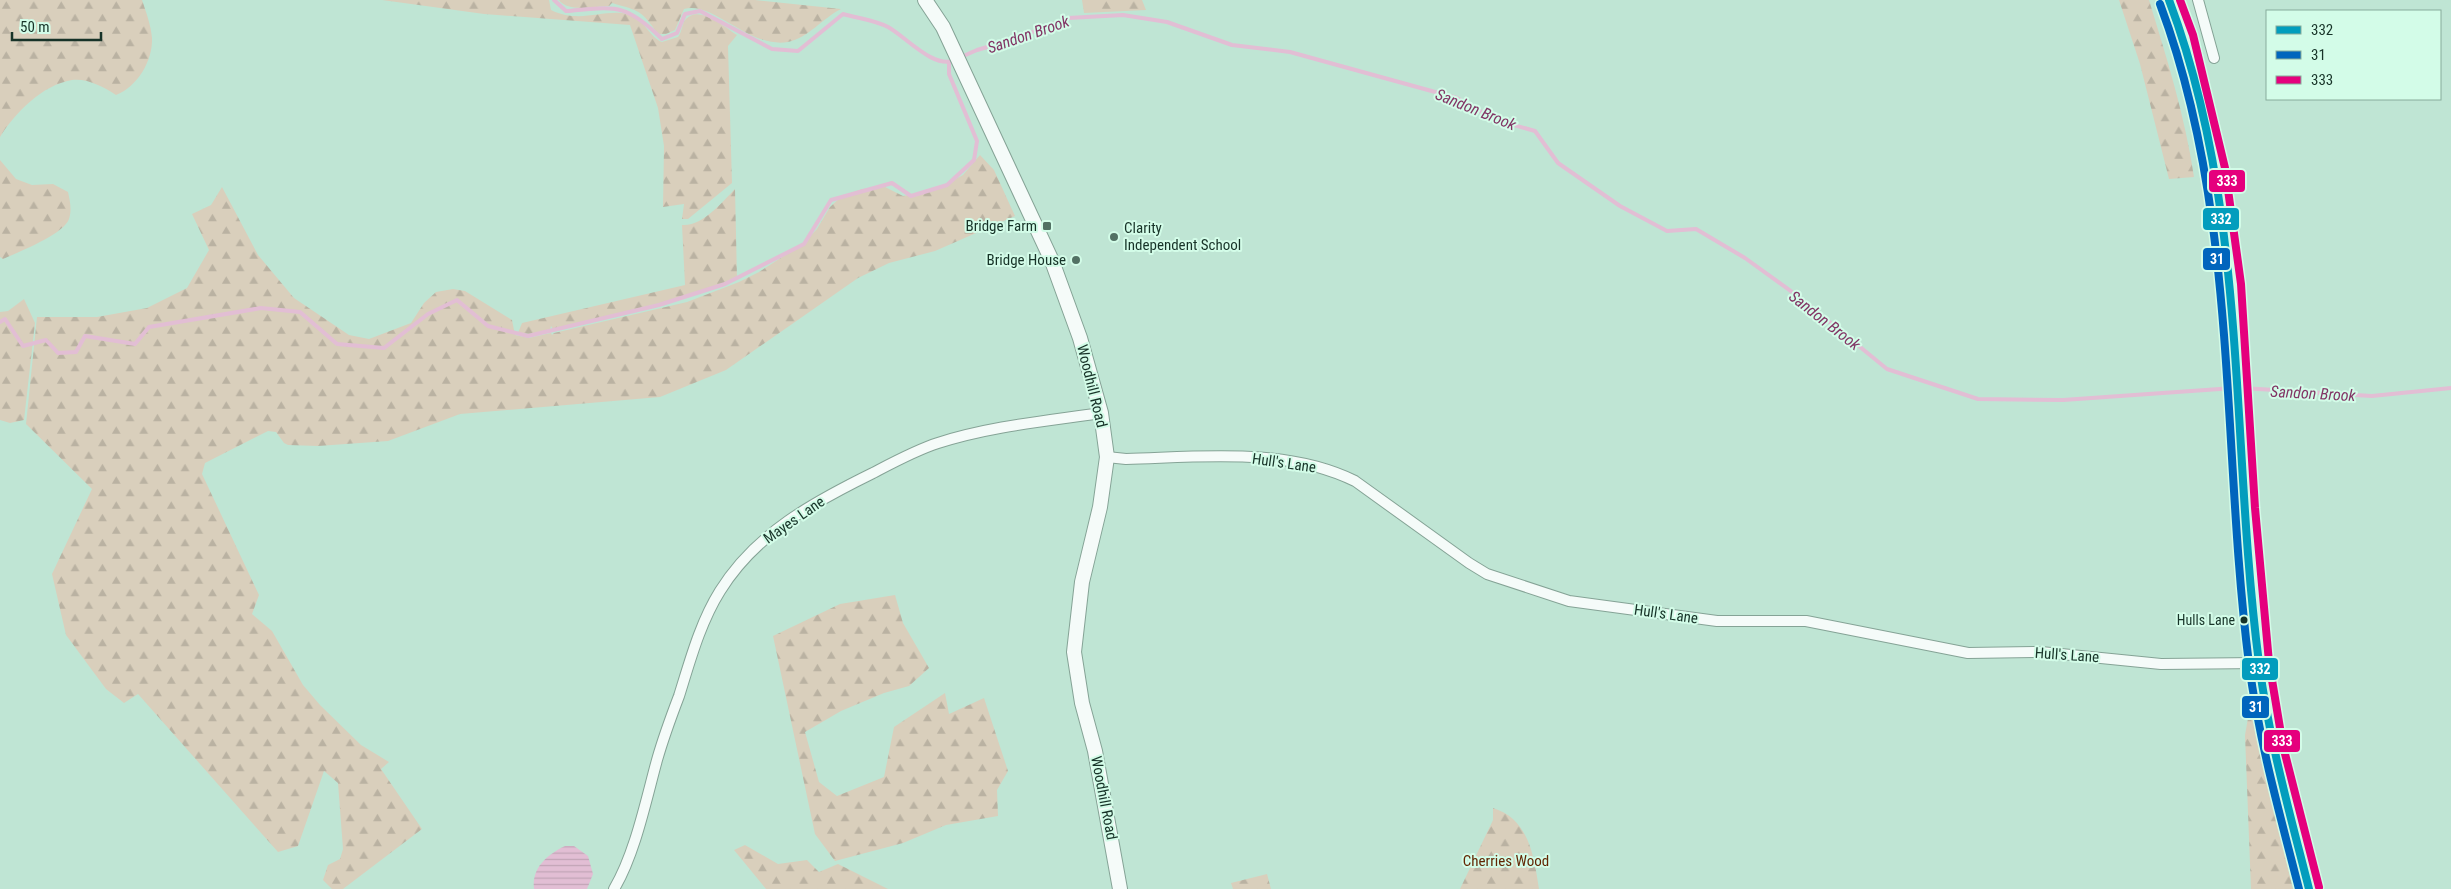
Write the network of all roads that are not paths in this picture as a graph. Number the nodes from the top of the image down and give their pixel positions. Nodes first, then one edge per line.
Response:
1 (925, 0) edge
2 (2169, 0) edge
3 (2198, 0) edge
4 (2214, 58) dead end
5 (1101, 413) junction
6 (1107, 456) junction
7 (2259, 663) junction
8 (614, 889) edge
9 (1120, 889) edge
10 (2309, 889) edge

1 - 5 street, Woodhill Road
2 - 7 main road
3 - 4 street
5 - 6 street, Woodhill Road
5 - 8 street, Mayes Lane
6 - 7 street, Hull's Lane
6 - 9 street, Woodhill Road
7 - 10 main road

